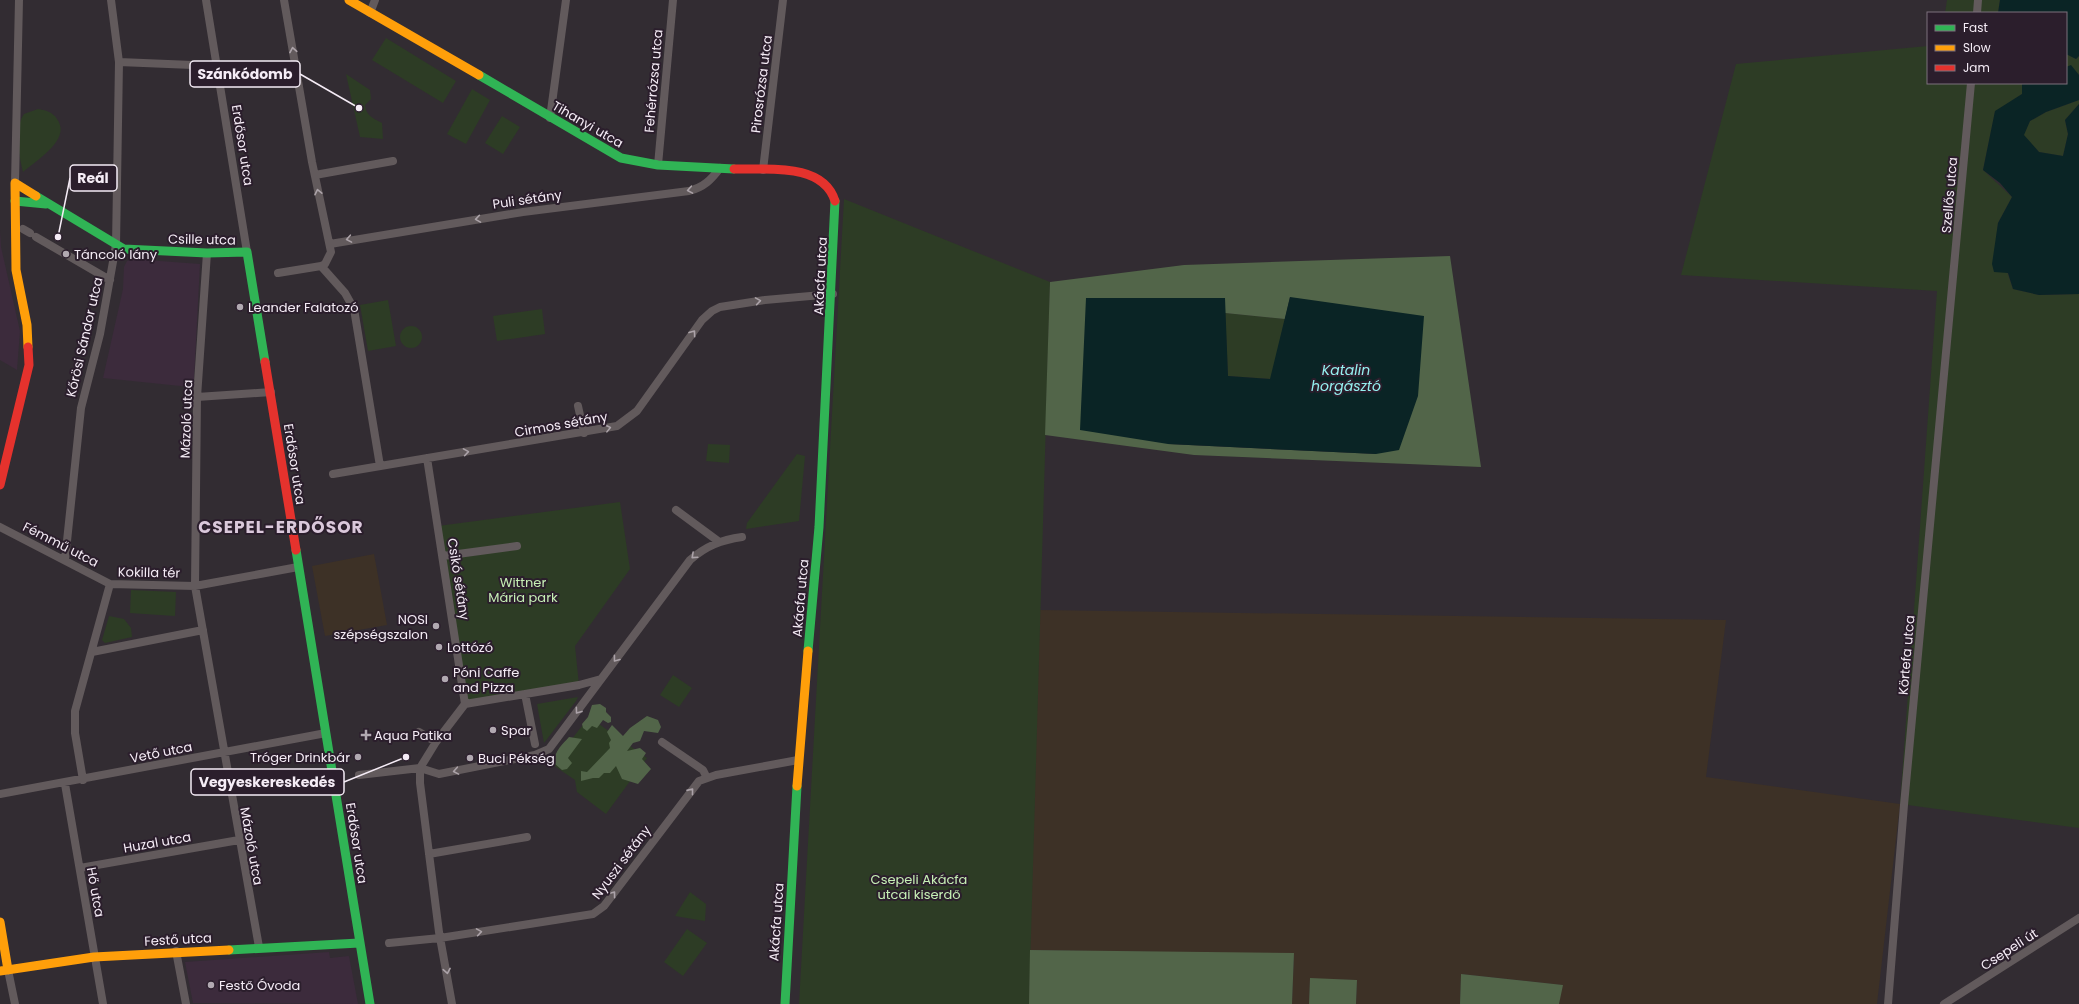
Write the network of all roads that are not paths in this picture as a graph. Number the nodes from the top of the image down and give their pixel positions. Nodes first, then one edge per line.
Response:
1 (19, 0) edge
2 (111, 0) edge
3 (206, 0) edge
4 (284, 0) edge
5 (349, 0) edge
6 (375, 0) edge
7 (566, 0) edge
8 (673, 0) edge
9 (783, 0) edge
10 (1978, 0) edge
11 (1977, 12) edge
12 (370, 13) junction
13 (119, 62) junction
14 (217, 66) junction
15 (1971, 84) edge
16 (550, 118) junction
17 (393, 161) dead end
18 (658, 165) junction
19 (720, 168) junction
20 (763, 170) junction
21 (315, 175) junction
22 (16, 183) junction
23 (834, 195) joint
24 (15, 201) junction
25 (50, 204) junction
26 (29, 233) dead end
27 (330, 244) junction
28 (116, 245) junction
29 (247, 252) junction
30 (207, 253) junction
31 (321, 266) junction
32 (278, 273) dead end
33 (110, 280) junction
34 (833, 294) junction
35 (1951, 309) joint
36 (271, 392) junction
37 (197, 397) junction
38 (578, 406) dead end
39 (584, 433) junction
40 (427, 458) junction
41 (380, 466) junction
42 (334, 474) dead end
43 (0, 485) edge
44 (676, 510) dead end
45 (0, 527) edge
46 (742, 537) dead end
47 (718, 541) junction
48 (516, 546) dead end
49 (443, 556) junction
50 (65, 560) junction
51 (298, 567) junction
52 (110, 584) junction
53 (195, 586) junction
54 (203, 630) junction
55 (92, 652) junction
56 (601, 679) junction
57 (525, 694) junction
58 (465, 704) junction
59 (419, 732) dead end
60 (326, 733) junction
61 (436, 742) junction
62 (662, 742) dead end
63 (535, 744) dead end
64 (223, 753) junction
65 (798, 760) junction
66 (420, 768) junction
67 (359, 775) dead end
68 (706, 778) junction
69 (83, 780) junction
70 (65, 784) junction
71 (0, 794) edge
72 (527, 837) dead end
73 (239, 840) junction
74 (429, 854) junction
75 (80, 868) junction
76 (2079, 918) edge
77 (0, 922) edge
78 (440, 938) junction
79 (359, 943) junction
80 (389, 943) dead end
81 (259, 947) junction
82 (176, 951) junction
83 (94, 957) junction
84 (4, 970) edge
85 (15, 1004) edge
86 (103, 1004) edge
87 (186, 1004) edge
88 (370, 1004) edge
89 (452, 1004) edge
90 (785, 1004) edge
91 (1888, 1004) edge
92 (1944, 1004) edge

1 - 22 street
2 - 13 street, Kőrösi Sándor utca
3 - 14 street, Erdősor utca
21 -> 4 street
5 - 12 street, Tihanyi utca
6 - 12 street
7 - 16 street
8 - 18 street, Fehérrózsa utca
9 - 20 street, Pirosrózsa utca
10 - 11 street
12 - 16 street, Tihanyi utca
13 - 14 street
13 - 28 street, Kőrösi Sándor utca
14 - 29 street, Erdősor utca
15 - 35 street, Szellős utca
16 - 18 street, Tihanyi utca
17 - 21 street
18 - 19 street, Tihanyi utca
19 - 20 street, Tihanyi utca
19 -> 27 street, Puli sétány
20 - 23 street, Tihanyi utca
27 -> 21 street
22 - 24 street
22 - 25 street, Csille utca
23 - 34 street, Akácfa utca
24 - 25 street, Csille utca
24 - 43 street
25 - 28 street, Csille utca
26 - 33 street
27 - 31 street
28 - 30 street, Csille utca
28 - 33 street, Kőrösi Sándor utca
29 - 30 street, Csille utca
29 - 36 street, Erdősor utca
30 - 37 street, Mázoló utca
31 - 32 street
31 - 41 street
33 - 50 street, Kőrösi Sándor utca
39 -> 34 street, Cirmos sétány
34 - 65 street, Akácfa utca
35 - 91 street, Körtefa utca
36 - 37 street
36 - 51 street, Erdősor utca
37 - 53 street, Mázoló utca
38 - 39 street
40 -> 39 street, Cirmos sétány
40 - 41 street, Cirmos sétány
40 - 49 street, Csikó sétány
41 - 42 street, Cirmos sétány
44 - 47 street
45 - 50 street, Fémmű utca
46 - 47 street
47 -> 56 street
48 - 49 street
49 - 58 street, Csikó sétány
50 - 52 street, Fémmű utca
51 - 53 street
51 - 60 street, Erdősor utca
52 - 53 street, Kokilla tér
52 - 55 street, Kokilla tér
53 - 54 street, Kokilla tér
54 - 55 street
54 - 64 street, Mázoló utca
55 - 69 street, Kokilla tér
56 - 57 street
56 -> 66 street
57 - 58 street
57 - 63 street
58 - 61 street
59 - 61 street
60 - 64 street, Vető utca
60 - 79 street, Erdősor utca
61 - 66 street
62 - 68 street
64 - 69 street, Vető utca
64 - 73 street, Mázoló utca
65 - 68 street, Nyuszi sétány
65 - 90 street, Akácfa utca
66 - 67 street
66 - 74 street
78 -> 68 street, Nyuszi sétány
69 - 70 street, Vető utca
70 - 71 street, Vető utca
70 - 75 street, Hő utca
72 - 74 street
73 - 75 street, Huzal utca
73 - 81 street, Mázoló utca
74 - 78 street
75 - 83 street, Hő utca
76 - 92 street, Csepeli út
77 - 84 street
78 - 80 street, Nyuszi sétány
78 -> 89 street
79 - 81 street, Festő utca
79 - 88 street, Erdősor utca
81 - 82 street, Festő utca
82 - 83 street, Festő utca
82 - 87 street
83 - 84 street, Festő utca
83 - 86 street, Hő utca
84 - 85 street

